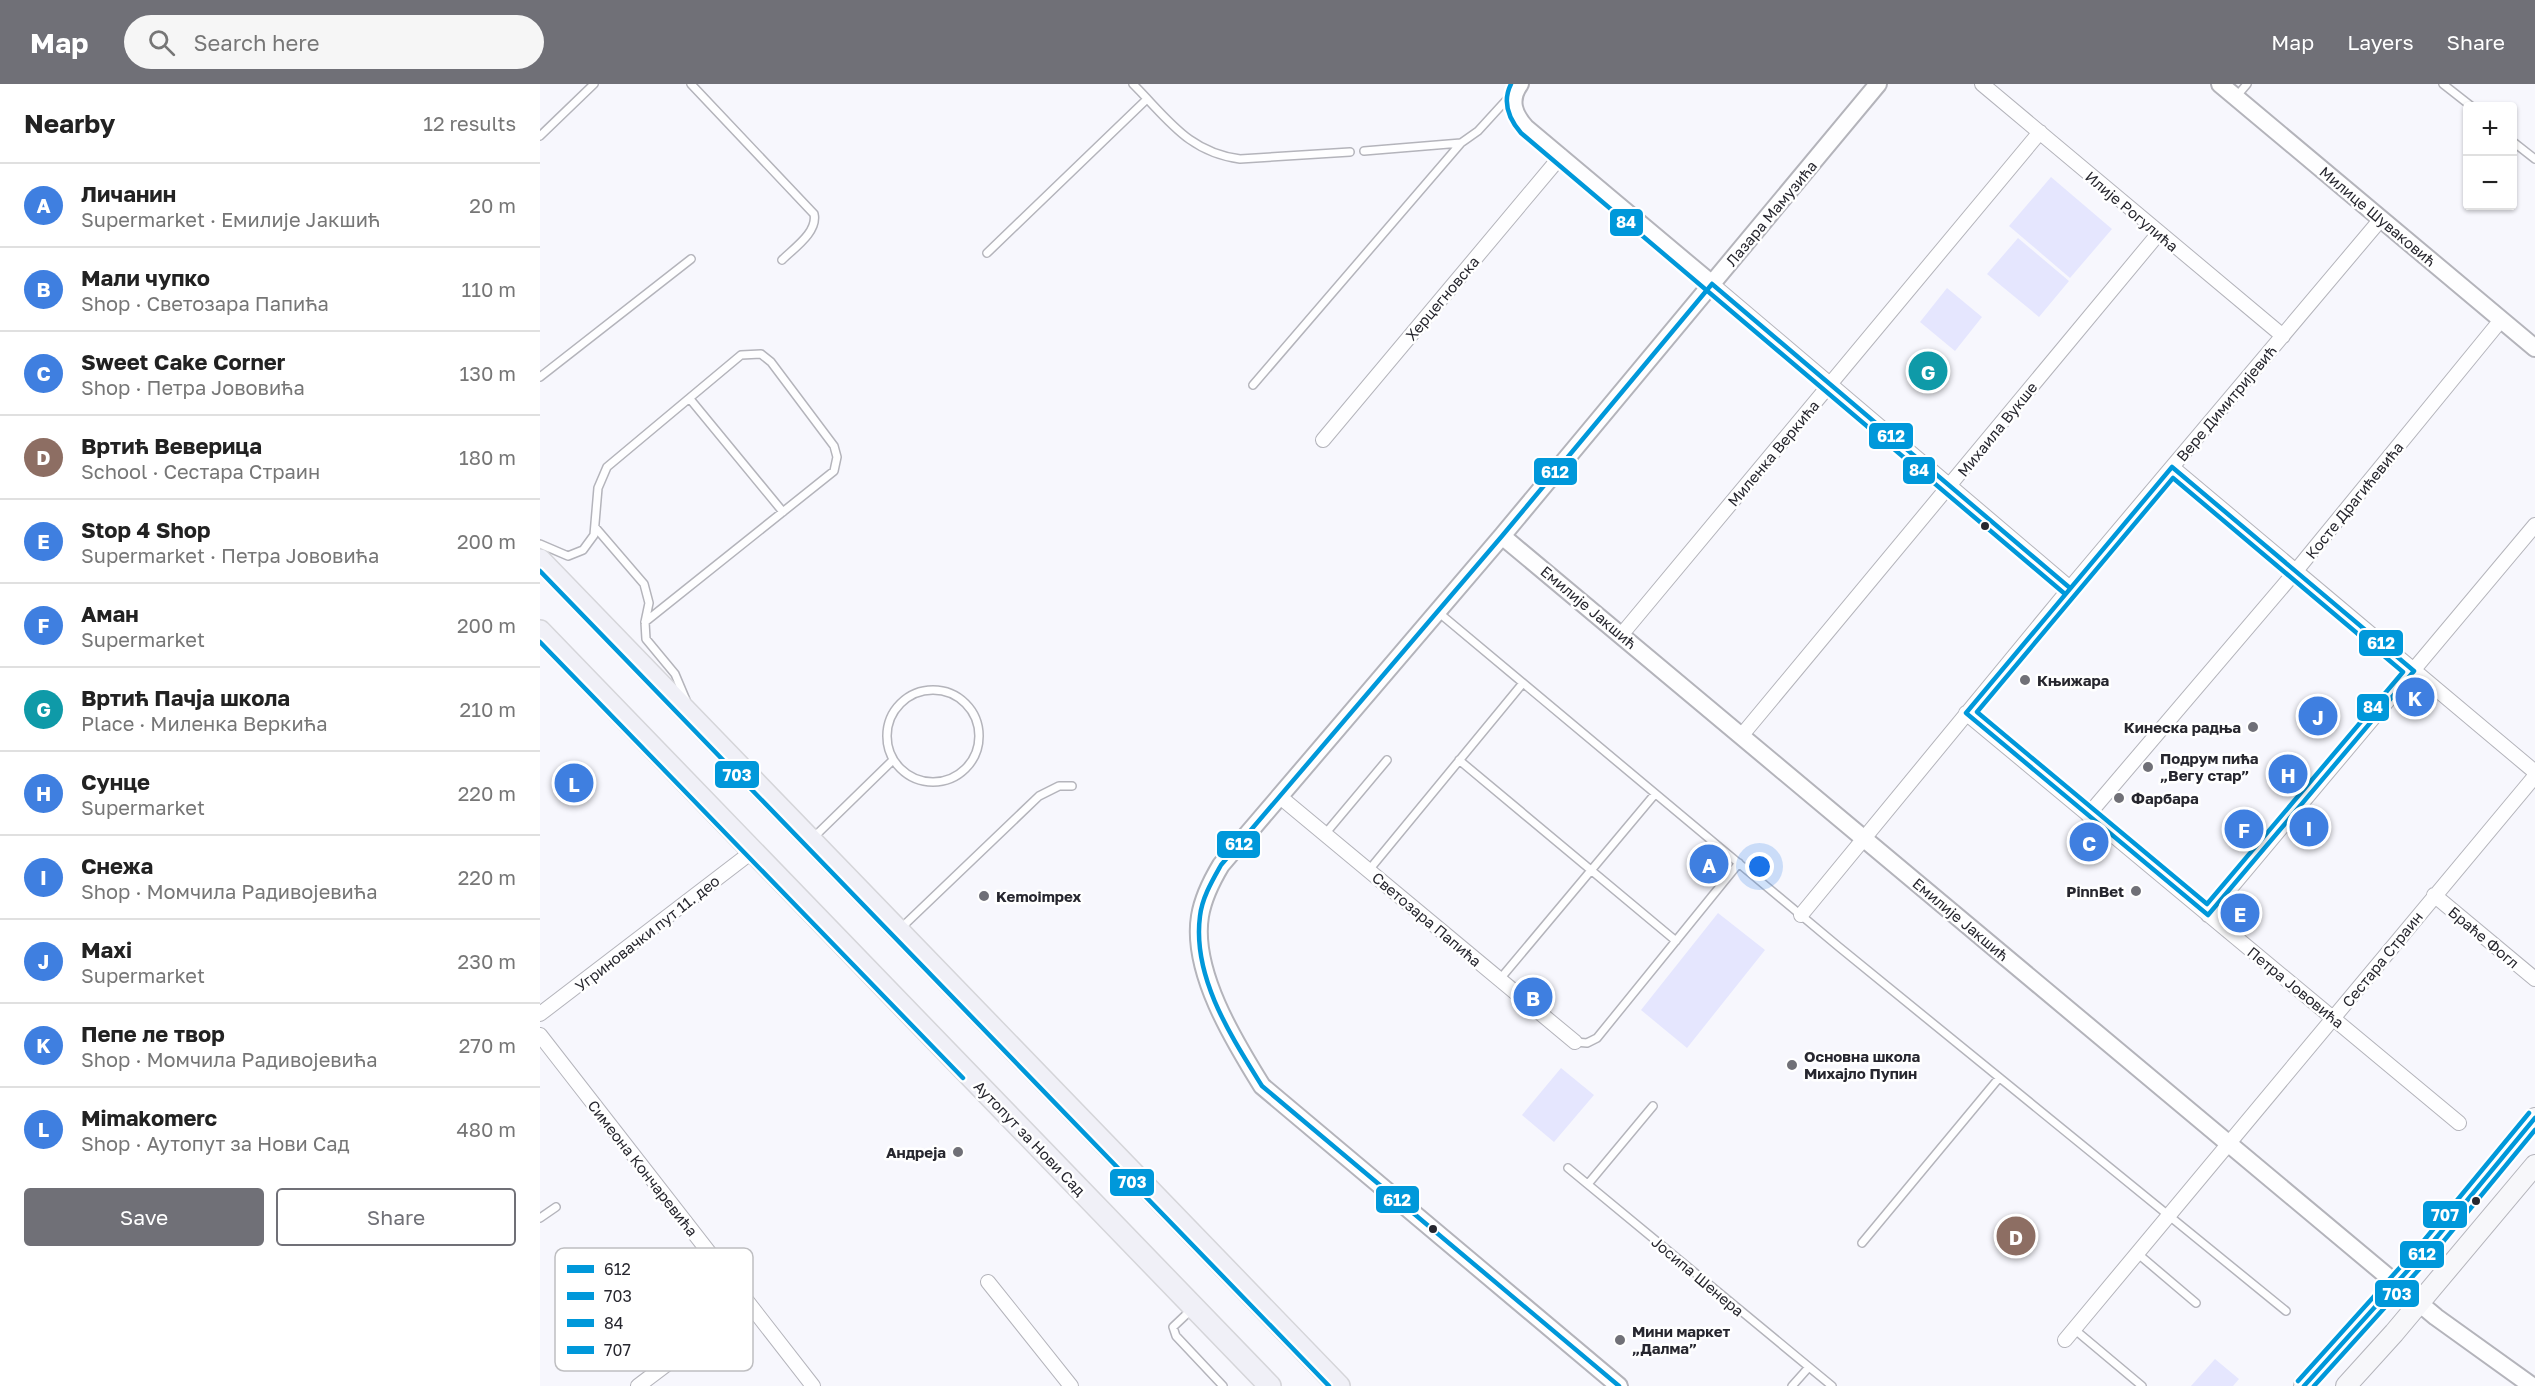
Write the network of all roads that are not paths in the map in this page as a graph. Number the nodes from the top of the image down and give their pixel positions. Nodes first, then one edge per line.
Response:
1 (594, 84) edge
2 (691, 84) edge
3 (1133, 84) edge
4 (1878, 84) edge
5 (1982, 84) edge
6 (2220, 84) edge
7 (2247, 84) edge
8 (2443, 84) edge
9 (1518, 87) edge
10 (2236, 97) junction
11 (1147, 99) junction
12 (2466, 102) edge
13 (2040, 132) junction
14 (540, 136) edge
15 (1461, 143) junction
16 (2517, 145) edge
17 (1364, 151) dead end
18 (1350, 152) dead end
19 (1561, 156) junction
20 (2535, 159) edge
21 (2381, 219) junction
22 (2159, 233) junction
23 (987, 253) dead end
24 (691, 259) dead end
25 (782, 260) dead end
26 (1712, 284) junction
27 (2501, 320) junction
28 (2283, 336) junction
29 (2535, 348) edge
30 (540, 377) edge
31 (1253, 385) dead end
32 (1830, 385) junction
33 (690, 399) junction
34 (1323, 440) dead end
35 (2172, 467) junction
36 (1950, 486) junction
37 (783, 512) junction
38 (2535, 525) edge
39 (595, 527) junction
40 (1502, 536) junction
41 (540, 544) edge
42 (540, 560) edge
43 (2295, 572) junction
44 (2070, 588) junction
45 (1438, 611) junction
46 (645, 622) junction
47 (540, 631) edge
48 (1622, 634) junction
49 (2414, 671) junction
50 (1522, 683) junction
51 (1966, 713) junction
52 (695, 719) junction
53 (1742, 735) junction
54 (893, 760) junction
55 (1387, 760) dead end
56 (1460, 760) junction
57 (2535, 774) edge
58 (1072, 786) dead end
59 (1655, 794) junction
60 (1279, 796) junction
61 (2088, 815) junction
62 (1325, 834) junction
63 (1865, 838) junction
64 (812, 840) junction
65 (753, 850) junction
66 (1739, 863) junction
67 (1369, 870) junction
68 (1591, 870) junction
69 (2434, 895) junction
70 (1800, 915) junction
71 (2208, 915) junction
72 (899, 930) junction
73 (1676, 941) junction
74 (2535, 979) edge
75 (1500, 980) junction
76 (540, 1014) edge
77 (2333, 1018) junction
78 (540, 1035) edge
79 (1575, 1042) joint
80 (1999, 1078) junction
81 (1653, 1106) dead end
82 (2535, 1118) edge
83 (2459, 1123) dead end
84 (2228, 1142) junction
85 (2535, 1165) edge
86 (1568, 1168) dead end
87 (1588, 1184) junction
88 (556, 1206) dead end
89 (2169, 1215) junction
90 (540, 1218) edge
91 (1862, 1243) dead end
92 (706, 1248) edge
93 (2137, 1253) junction
94 (988, 1282) dead end
95 (2397, 1284) junction
96 (2196, 1303) dead end
97 (2419, 1303) junction
98 (1194, 1308) junction
99 (753, 1309) edge
100 (2286, 1311) dead end
101 (2074, 1329) junction
102 (2065, 1340) dead end
103 (1809, 1367) junction
104 (658, 1371) edge
105 (2524, 1384) edge
106 (638, 1386) edge
107 (813, 1386) edge
108 (1071, 1386) edge
109 (1223, 1386) edge
110 (1270, 1386) edge
111 (1339, 1386) edge
112 (1619, 1386) edge
113 (1792, 1386) edge
114 (1832, 1386) edge
115 (2142, 1386) edge
116 (2304, 1386) edge
117 (2346, 1386) edge

1 - 14 lane
2 - 25 lane
3 - 11 lane
4 - 26 street, Лазара Мамузића
5 - 13 street, Илије Рогулића
6 - 10 street, Милице Шуваковић
7 - 10 lane
8 - 12 lane
9 - 15 lane
9 - 19 street
10 - 21 street, Милице Шуваковић
11 - 18 lane
11 - 23 lane
13 - 22 street, Илије Рогулића
13 - 32 street, Миленка Веркића
15 - 17 lane
15 - 31 lane
16 - 20 lane
19 - 26 street
19 - 34 street, Херцегновска
21 - 27 street, Милице Шуваковић
21 - 28 street, Вере Димитријевић
22 - 28 street, Илије Рогулића
22 - 36 street, Михаила Вукше
24 - 30 lane
26 - 32 street
26 - 40 street, Лазара Мамузића
27 - 29 street, Милице Шуваковић
27 - 43 street, Косте Драгићевића
28 - 35 street, Вере Димитријевић
32 - 36 street
32 - 48 street, Миленка Веркића
33 - 37 lane
33 - 37 lane
33 - 39 lane
35 - 43 street
35 - 44 street, Вере Димитријевић
36 - 44 street
36 - 53 street, Михаила Вукше
37 - 46 lane
38 - 49 street
39 - 41 lane
39 - 46 lane
40 - 45 street
40 - 48 street, Емилије Јакшић
42 - 52 main road
43 - 49 street
43 - 61 street, Косте Драгићевића
44 - 51 street, Вере Димитријевић
45 - 50 lane
45 - 60 street
46 - 52 lane
47 - 65 main road, Аутопут за Нови Сад
48 - 53 street, Емилије Јакшић
49 - 57 street
49 - 71 street
50 - 56 lane
50 - 59 lane
51 - 61 street, Петра Јововића
51 - 63 street, Вере Димитријевић
52 - 64 main road
53 - 63 street, Емилије Јакшић
54 - 54 lane
54 - 64 lane
55 - 62 lane
56 - 67 lane
56 - 68 lane
57 - 69 street, Сестара Страин
58 - 72 lane
59 - 66 lane
59 - 68 lane
60 - 62 street, Светозара Папића
60 - 112 street
61 - 71 street, Петра Јововића
62 - 67 street, Светозара Папића
63 - 70 street, Вере Димитријевић
63 - 84 street, Емилије Јакшић
64 - 72 main road
65 - 76 street, Угриновачки пут 11. део
65 - 98 main road, Аутопут за Нови Сад
66 - 70 lane
66 - 73 lane
67 - 75 street, Светозара Папића
68 - 73 lane
68 - 75 lane
69 - 74 street, Браће Фогл
69 - 77 street, Сестара Страин
70 - 80 lane
71 - 77 street, Петра Јововића
72 - 111 main road
73 - 79 lane
75 - 79 street, Светозара Папића
77 - 83 street, Петра Јововића
77 - 84 street, Сестара Страин
78 - 92 street, Симеона Кончаревића
80 - 89 lane
80 - 91 lane
81 - 87 lane
82 - 95 main road
84 - 89 street, Сестара Страин
84 - 95 street, Емилије Јакшић
85 - 97 main road
86 - 87 lane, Јосипа Шенера
87 - 103 lane, Јосипа Шенера
88 - 90 lane
89 - 93 street, Сестара Страин
89 - 100 lane
93 - 96 lane
93 - 101 street, Сестара Страин
94 - 108 street
95 - 97 street, Емилије Јакшић
95 - 116 main road
97 - 105 street, Емилије Јакшић
97 - 117 main road
98 - 109 lane
98 - 110 main road, Аутопут за Нови Сад
99 - 107 street, Симеона Кончаревића
101 - 102 street, Сестара Страин
101 - 115 lane
103 - 113 lane
103 - 114 lane, Јосипа Шенера
104 - 106 street

